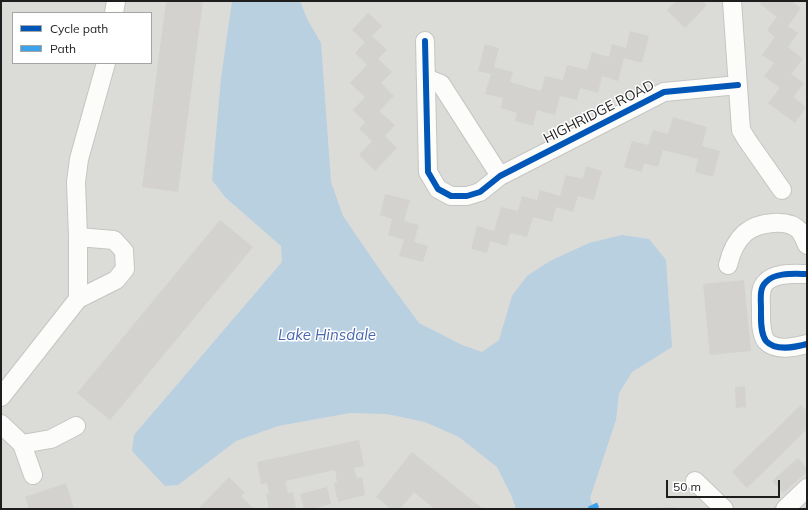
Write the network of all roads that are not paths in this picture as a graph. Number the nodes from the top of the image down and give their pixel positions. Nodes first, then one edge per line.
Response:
1 (116, 1) edge
2 (732, 1) edge
3 (114, 12) edge
4 (425, 41) dead end
5 (106, 64) edge
6 (426, 78) junction
7 (738, 85) junction
8 (500, 176) junction
9 (782, 190) dead end
10 (78, 237) junction
11 (807, 245) edge
12 (728, 264) dead end
13 (807, 274) edge
14 (78, 299) junction
15 (807, 344) edge
16 (1, 397) edge
17 (1, 424) edge
18 (76, 426) dead end
19 (22, 444) junction
20 (33, 475) dead end
21 (695, 480) dead end
22 (807, 488) edge
23 (724, 509) edge
24 (785, 509) edge

1 - 3 street
2 - 7 street
4 - 6 street, HIGHRIDGE ROAD
5 - 10 street
6 - 8 street
6 - 8 street, HIGHRIDGE ROAD
7 - 8 street, HIGHRIDGE ROAD
7 - 9 street
10 - 14 street
10 - 14 street
11 - 12 street
13 - 15 street
14 - 16 street
17 - 19 street
18 - 19 street
19 - 20 street
21 - 23 street
22 - 24 street

